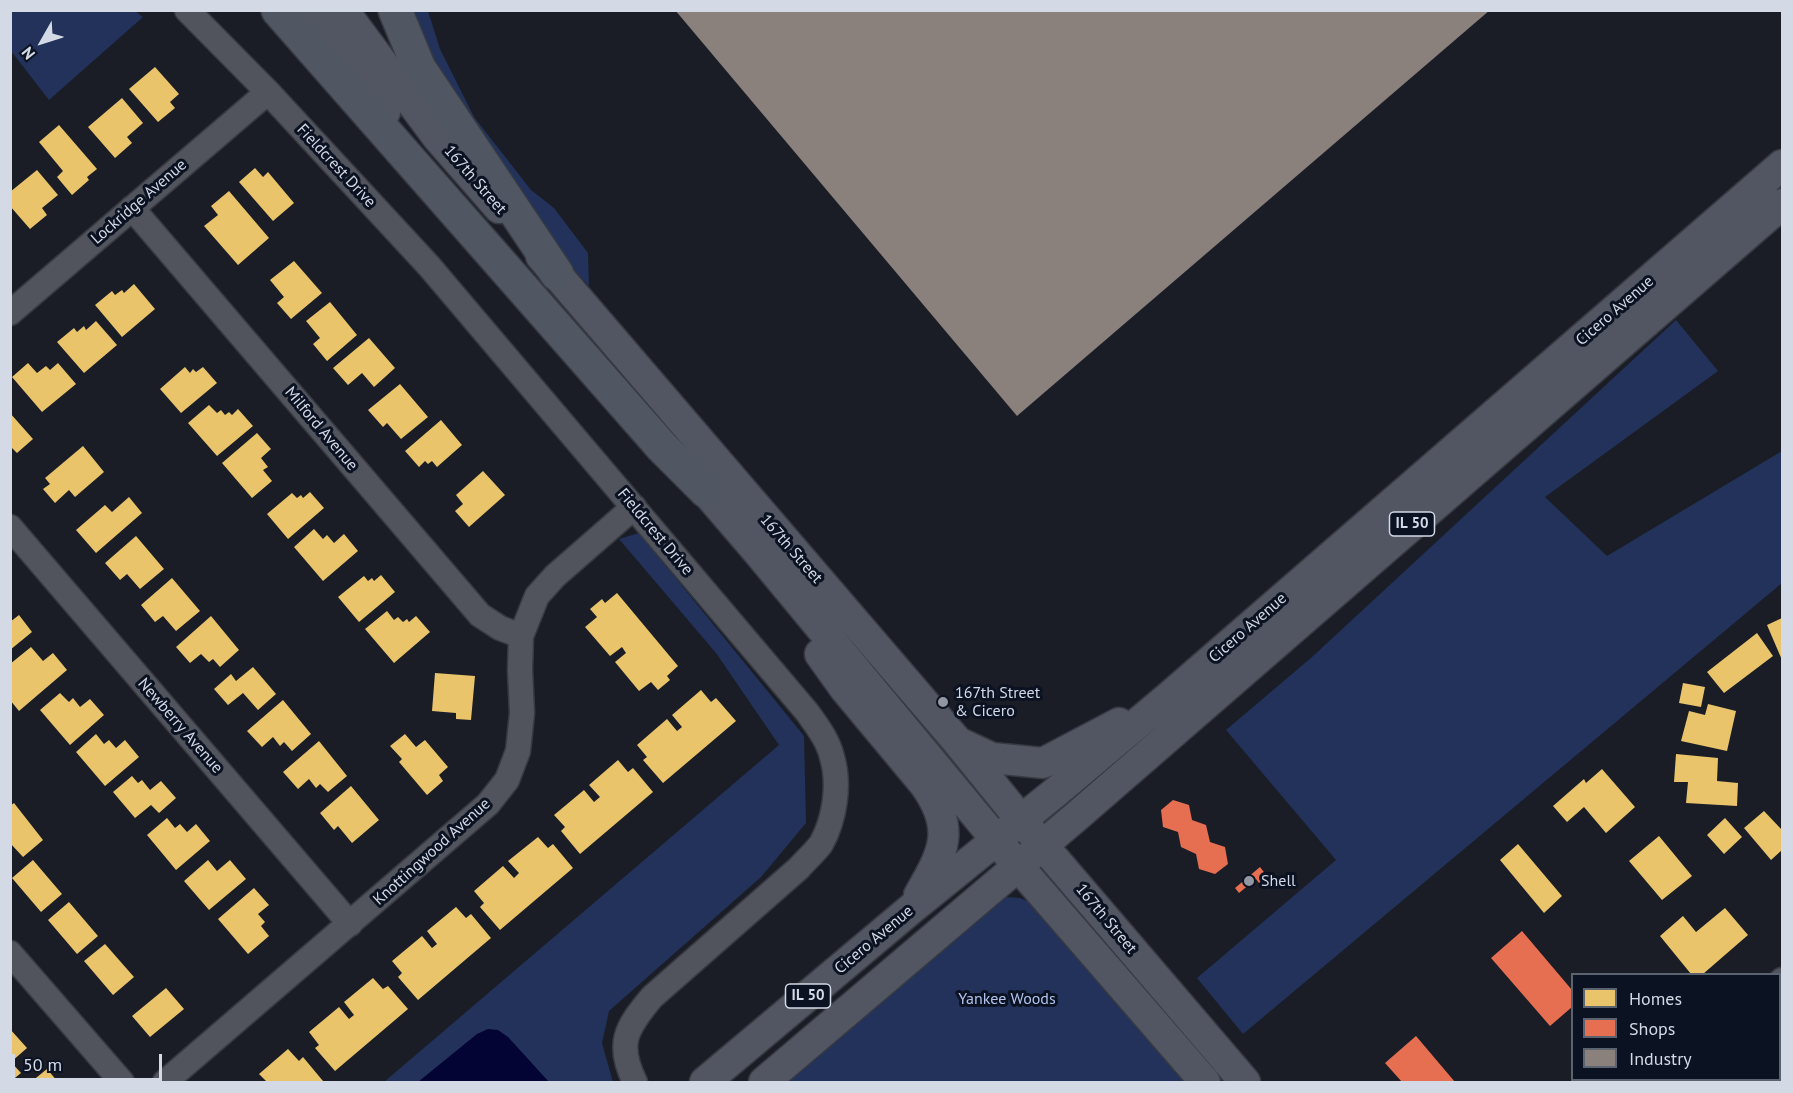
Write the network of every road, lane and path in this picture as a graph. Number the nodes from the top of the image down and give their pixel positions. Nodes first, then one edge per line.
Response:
1 (187, 10) edge
2 (278, 10) edge
3 (310, 10) edge
4 (343, 10) edge
5 (395, 10) edge
6 (268, 92) junction
7 (1782, 165) edge
8 (1782, 204) edge
9 (132, 208) junction
10 (557, 274) junction
11 (10, 313) edge
12 (706, 491) junction
13 (634, 507) junction
14 (10, 527) edge
15 (758, 552) junction
16 (521, 636) junction
17 (1170, 696) junction
18 (957, 741) junction
19 (1021, 820) junction
20 (997, 839) junction
21 (1043, 845) junction
22 (1018, 866) junction
23 (911, 909) junction
24 (350, 924) junction
25 (10, 953) edge
26 (122, 1083) edge
27 (165, 1083) edge
28 (634, 1083) edge
29 (705, 1083) edge
30 (764, 1083) edge
31 (1205, 1083) edge
32 (1245, 1083) edge

1 - 6 street, Fieldcrest Drive
2 - 12 highway
3 - 12 main road, 167th Street
4 - 10 main road, 167th Street
5 - 10 highway
6 - 9 street, Lockridge Avenue
6 - 13 street, Fieldcrest Drive
7 - 17 main road, Cicero Avenue / IL 50
8 - 21 main road, Cicero Avenue / IL 50
9 - 11 street, Lockridge Avenue
9 - 16 street, Milford Avenue
10 - 18 main road, 167th Street
12 - 15 main road, 167th Street
13 - 16 street, Knottingwood Avenue
13 - 28 street, Fieldcrest Drive
14 - 24 street, Newberry Avenue
15 - 20 main road, 167th Street
15 - 23 main road
16 - 24 street, Knottingwood Avenue
17 - 18 main road
17 - 19 main road, Cicero Avenue / IL 50
18 - 19 main road, 167th Street
19 - 20 main road, Cicero Avenue / IL 50
19 - 21 main road, 167th Street
20 - 22 main road, 167th Street
20 - 23 main road, Cicero Avenue / IL 50
21 - 22 main road, Cicero Avenue / IL 50
21 - 32 main road, 167th Street
22 - 30 main road, Cicero Avenue / IL 50
22 - 31 main road, 167th Street
23 - 29 main road, Cicero Avenue / IL 50
24 - 27 street, Knottingwood Avenue
25 - 26 street

